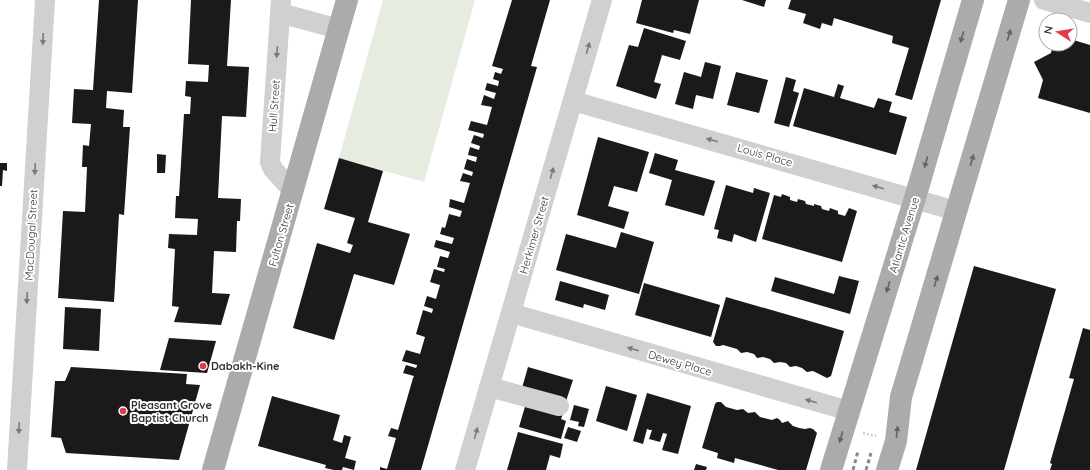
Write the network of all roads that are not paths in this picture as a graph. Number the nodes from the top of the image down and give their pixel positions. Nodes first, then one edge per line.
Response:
1 (45, 0) edge
2 (347, 0) edge
3 (602, 0) edge
4 (973, 0) edge
5 (1019, 0) edge
6 (1044, 0) edge
7 (281, 6) edge
8 (1090, 13) edge
9 (339, 30) junction
10 (573, 101) junction
11 (293, 191) junction
12 (915, 198) junction
13 (956, 210) junction
14 (511, 313) junction
15 (489, 387) junction
16 (559, 406) dead end
17 (849, 412) junction
18 (17, 470) edge
19 (213, 470) edge
20 (465, 470) edge
21 (831, 470) edge
22 (888, 470) edge

1 -> 18 street, MacDougal Street
2 - 9 main road, Fulton Street
10 -> 3 street, Herkimer Street
4 -> 12 main road, Atlantic Avenue
13 -> 5 main road
6 - 8 street
7 - 9 street, Hull Street
7 -> 11 street, Hull Street
9 - 11 main road, Fulton Street
12 -> 10 street, Louis Place
14 -> 10 street, Herkimer Street
11 - 19 main road, Fulton Street
12 - 13 street, Louis Place
12 -> 17 main road, Atlantic Avenue
22 -> 13 main road
14 - 15 street, Herkimer Street
17 -> 14 street, Dewey Place
15 - 16 street
20 -> 15 street, Herkimer Street
17 -> 21 main road, Atlantic Avenue

